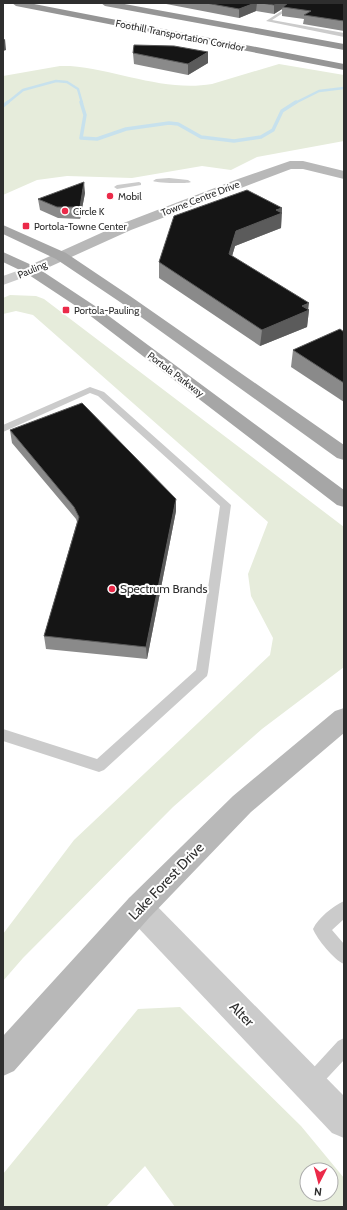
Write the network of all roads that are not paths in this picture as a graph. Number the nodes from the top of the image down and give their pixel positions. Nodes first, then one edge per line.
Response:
1 (105, 3) edge
2 (119, 3) edge
3 (297, 3) edge
4 (12, 5) edge
5 (144, 10) junction
6 (344, 35) edge
7 (344, 47) edge
8 (344, 67) edge
9 (344, 175) edge
10 (156, 181) dead end
11 (188, 182) dead end
12 (139, 184) dead end
13 (117, 187) dead end
14 (3, 228) edge
15 (3, 256) edge
16 (61, 256) junction
17 (31, 270) junction
18 (3, 281) edge
19 (3, 428) edge
20 (344, 454) edge
21 (344, 500) edge
22 (344, 718) edge
23 (3, 734) edge
24 (139, 908) junction
25 (344, 909) edge
26 (344, 956) edge
27 (344, 1047) edge
28 (3, 1060) edge
29 (310, 1084) junction
30 (344, 1121) edge

1 - 5 highway, Foothill Transportation Corridor
2 - 5 highway
3 - 6 lane
4 - 8 highway, Foothill Transportation Corridor
5 - 7 highway, Foothill Transportation Corridor
9 - 16 main road, Towne Centre Drive
10 - 11 lane
12 - 13 lane
14 - 16 main road
15 - 17 main road, Portola Parkway
16 - 17 main road, Pauling
16 - 20 main road
17 - 18 street, Pauling
17 - 21 main road, Portola Parkway
19 - 23 lane
22 - 24 main road, Lake Forest Drive
24 - 28 main road, Lake Forest Drive
24 - 29 street, Alter
25 - 26 lane
27 - 29 lane
29 - 30 street, Alter

